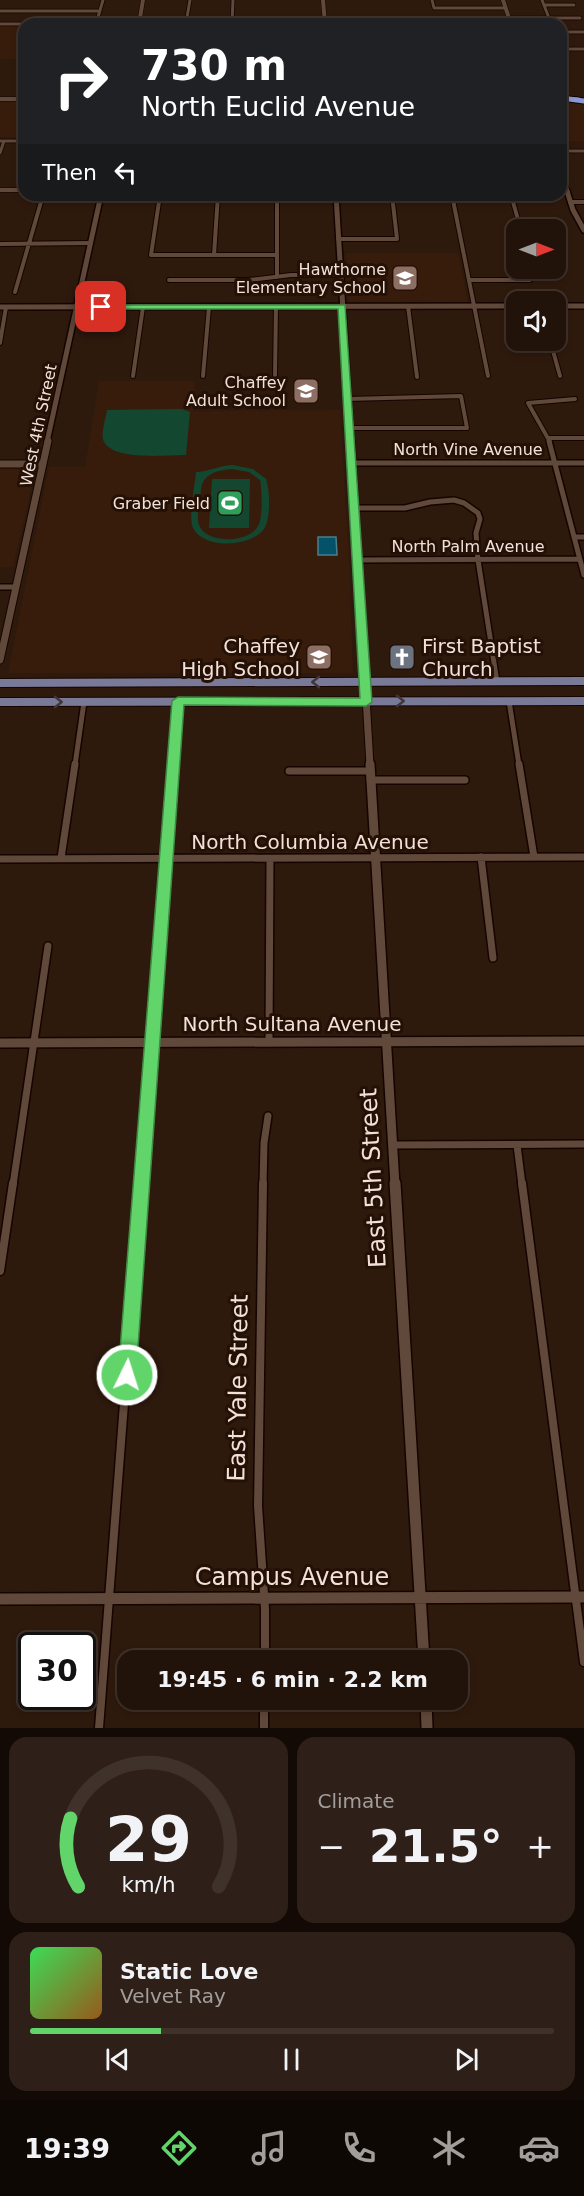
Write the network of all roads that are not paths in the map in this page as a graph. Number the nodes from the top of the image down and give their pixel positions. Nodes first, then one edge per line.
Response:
1 (103, 0) edge
2 (143, 0) edge
3 (190, 0) edge
4 (233, 0) edge
5 (323, 0) edge
6 (432, 0) edge
7 (503, 0) edge
8 (542, 0) edge
9 (544, 5) junction
10 (574, 5) dead end
11 (506, 8) junction
12 (0, 11) edge
13 (99, 11) junction
14 (97, 18) edge
15 (140, 18) edge
16 (187, 18) edge
17 (232, 18) edge
18 (324, 18) edge
19 (509, 18) joint
20 (549, 18) junction
21 (580, 18) dead end
22 (0, 24) edge
23 (18, 24) edge
24 (567, 32) edge
25 (584, 32) edge
26 (567, 49) edge
27 (584, 49) edge
28 (567, 97) edge
29 (584, 98) edge
30 (0, 99) edge
31 (18, 99) edge
32 (569, 99) edge
33 (2, 141) edge
34 (18, 141) edge
35 (567, 151) edge
36 (584, 151) edge
37 (0, 153) edge
38 (567, 189) edge
39 (0, 190) edge
40 (18, 190) edge
41 (41, 201) edge
42 (100, 201) edge
43 (159, 201) edge
44 (218, 201) edge
45 (277, 201) edge
46 (336, 201) edge
47 (393, 201) edge
48 (454, 201) edge
49 (513, 201) edge
50 (572, 202) junction
51 (584, 202) edge
52 (577, 218) junction
53 (518, 219) edge
54 (584, 229) edge
55 (338, 239) junction
56 (584, 240) edge
57 (29, 243) junction
58 (91, 243) junction
59 (0, 244) edge
60 (214, 255) junction
61 (276, 255) junction
62 (340, 275) junction
63 (277, 277) junction
64 (531, 279) edge
65 (169, 280) dead end
66 (469, 280) junction
67 (15, 292) dead end
68 (408, 306) junction
69 (475, 306) junction
70 (506, 306) edge
71 (566, 306) edge
72 (584, 306) edge
73 (3, 307) edge
74 (78, 307) junction
75 (143, 307) junction
76 (209, 307) junction
77 (276, 307) junction
78 (342, 307) junction
79 (0, 343) edge
80 (553, 351) edge
81 (133, 376) dead end
82 (203, 376) dead end
83 (275, 376) dead end
84 (489, 376) dead end
85 (560, 376) dead end
86 (417, 377) dead end
87 (348, 399) junction
88 (575, 399) dead end
89 (350, 428) junction
90 (548, 438) junction
91 (584, 438) edge
92 (351, 463) junction
93 (556, 463) junction
94 (584, 463) edge
95 (0, 464) edge
96 (43, 464) junction
97 (353, 508) junction
98 (574, 537) junction
99 (584, 537) edge
100 (580, 559) junction
101 (356, 560) junction
102 (478, 560) junction
103 (584, 575) edge
104 (0, 587) edge
105 (16, 587) junction
106 (0, 660) edge
107 (584, 681) edge
108 (497, 682) junction
109 (0, 683) edge
110 (366, 692) junction
111 (178, 701) junction
112 (509, 701) junction
113 (584, 701) edge
114 (0, 702) edge
115 (84, 702) junction
116 (289, 771) dead end
117 (370, 776) junction
118 (465, 780) dead end
119 (481, 857) junction
120 (534, 857) junction
121 (584, 857) edge
122 (61, 858) junction
123 (166, 858) junction
124 (375, 858) junction
125 (0, 859) edge
126 (270, 859) junction
127 (48, 946) dead end
128 (493, 958) dead end
129 (387, 1041) junction
130 (584, 1041) edge
131 (0, 1042) edge
132 (33, 1042) junction
133 (152, 1042) junction
134 (268, 1042) junction
135 (268, 1116) dead end
136 (584, 1144) edge
137 (393, 1145) junction
138 (517, 1145) junction
139 (0, 1270) edge
140 (580, 1597) edge
141 (110, 1598) junction
142 (264, 1598) junction
143 (420, 1598) junction
144 (0, 1599) edge
145 (265, 1650) edge
146 (423, 1650) edge
147 (584, 1662) edge
148 (264, 1710) edge
149 (426, 1710) edge
150 (99, 1728) edge
151 (264, 1728) edge
152 (427, 1728) edge

1 - 13 street
2 - 15 street
3 - 16 street
4 - 17 street
5 - 18 street
6 - 11 street
7 - 11 street
8 - 9 street
9 - 10 street
9 - 20 street
11 - 19 street
12 - 13 street
13 - 14 street
19 - 20 street
20 - 21 street
22 - 23 street
24 - 25 street
26 - 27 street
28 - 29 street
29 - 32 highway
30 - 31 street
33 - 34 street
33 - 37 street
35 - 36 street
38 - 50 street
39 - 40 street
41 - 57 street
42 - 58 street, West 4th Street
43 - 60 street
44 - 60 street
45 - 61 street
46 - 55 street, East 5th Street
47 - 55 street
48 - 66 street
49 - 53 street
50 - 51 street
50 - 52 street
52 - 54 street
52 - 56 street
55 - 62 street, East 5th Street
57 - 58 street
57 - 59 street
57 - 67 street
58 - 74 street, West 4th Street
60 - 61 street
61 - 63 street
62 - 63 street
62 - 78 street, East 5th Street
63 - 65 street
64 - 66 street
66 - 69 street
68 - 69 street
68 - 78 street
68 - 86 street
69 - 70 street
69 - 84 street
71 - 72 street
73 - 74 street
73 - 79 street
74 - 75 street
74 - 96 street, West 4th Street
75 - 76 street
75 - 81 street
76 - 77 street
76 - 82 street
77 - 78 street
77 - 83 street
78 - 87 street, East 5th Street
80 - 85 street
87 - 89 street, East 5th Street
87 - 89 street
88 - 90 street
89 - 92 street, East 5th Street
90 - 91 street
90 - 93 street
92 - 93 street, North Vine Avenue
92 - 97 street, East 5th Street
93 - 94 street, North Vine Avenue
93 - 98 street
95 - 96 street
96 - 105 street, West 4th Street
97 - 101 street, East 5th Street
97 - 102 street
98 - 99 street
98 - 100 street
100 - 102 street, North Palm Avenue
100 - 103 street
101 - 102 street, North Palm Avenue
101 - 110 street, East 5th Street
102 - 108 street
104 - 105 street
105 - 106 street, West 4th Street
107 - 108 main road
108 - 110 main road
110 -> 109 main road
110 - 111 main road
110 -> 112 main road
110 - 117 street, East 5th Street
111 - 115 main road
111 - 123 street
112 - 113 main road
112 - 120 street
114 -> 115 main road
115 - 122 street
116 - 117 street
117 - 118 street
117 - 124 street, East 5th Street
119 - 120 street, North Columbia Avenue
119 - 124 street, North Columbia Avenue
119 - 128 street
120 - 121 street, North Columbia Avenue
122 - 123 street, North Columbia Avenue
122 - 125 street, North Columbia Avenue
123 - 126 street, North Columbia Avenue
123 - 133 street
124 - 126 street, North Columbia Avenue
124 - 129 street, East 5th Street
126 - 134 street
127 - 132 street
129 - 130 street, North Sultana Avenue
129 - 134 street, North Sultana Avenue
129 - 137 street, East 5th Street
131 - 132 street, North Sultana Avenue
132 - 133 street, North Sultana Avenue
132 - 139 street
133 - 134 street, North Sultana Avenue
133 - 141 street
135 - 142 street, East Yale Street
136 - 138 street
137 - 138 street
137 - 143 street, East 5th Street
138 - 140 street
140 - 143 street, Campus Avenue
140 - 147 street
141 - 142 street, Campus Avenue
141 - 144 street, Campus Avenue
141 - 150 street
142 - 143 street, Campus Avenue
142 - 145 street, East Yale Street
143 - 146 street, East 5th Street
148 - 151 street
149 - 152 street

